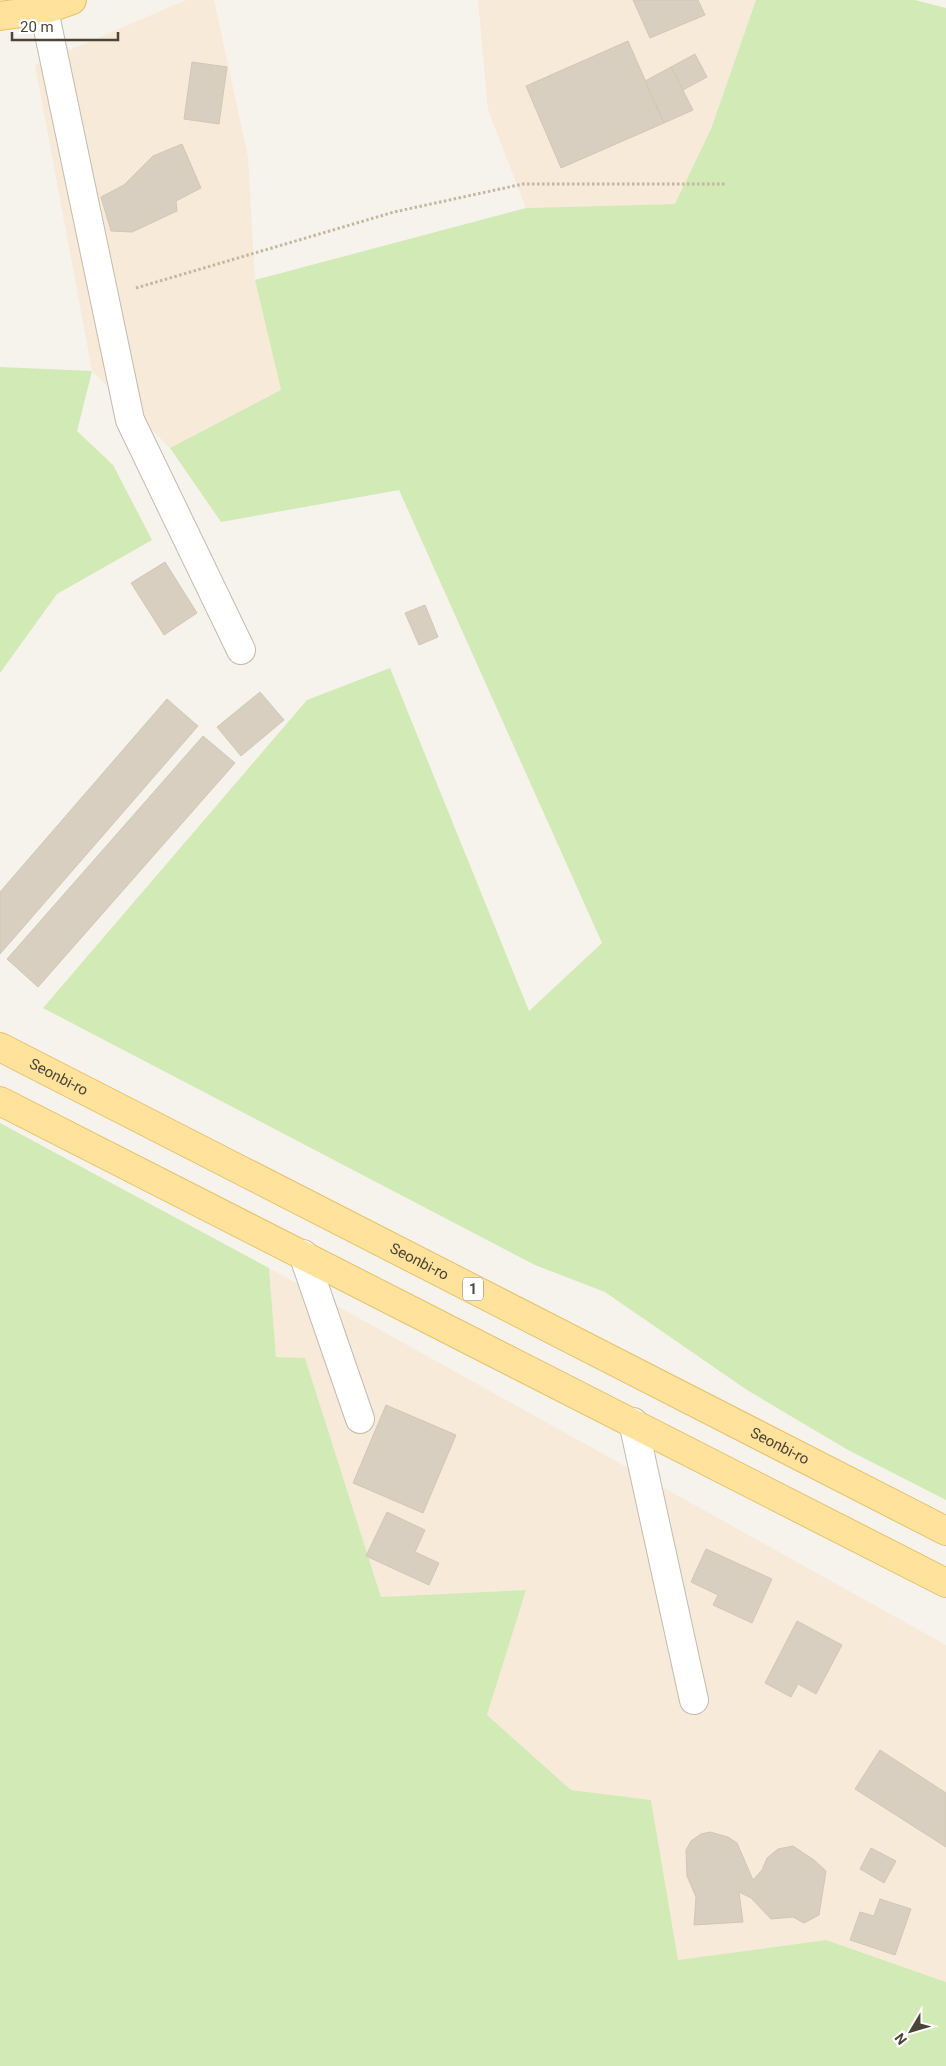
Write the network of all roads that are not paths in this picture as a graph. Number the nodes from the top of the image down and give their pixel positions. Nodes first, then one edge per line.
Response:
1 (72, 0) edge
2 (44, 10) junction
3 (0, 16) edge
4 (241, 650) dead end
5 (0, 1047) edge
6 (0, 1100) edge
7 (303, 1254) junction
8 (360, 1419) dead end
9 (633, 1422) junction
10 (946, 1531) edge
11 (946, 1583) edge
12 (694, 1700) dead end

1 - 2 main road
2 - 3 main road
2 - 4 lane
5 - 10 main road, Seonbi-ro / 1
6 - 7 main road
7 - 8 lane
7 - 9 main road
9 - 11 main road
9 - 12 lane

